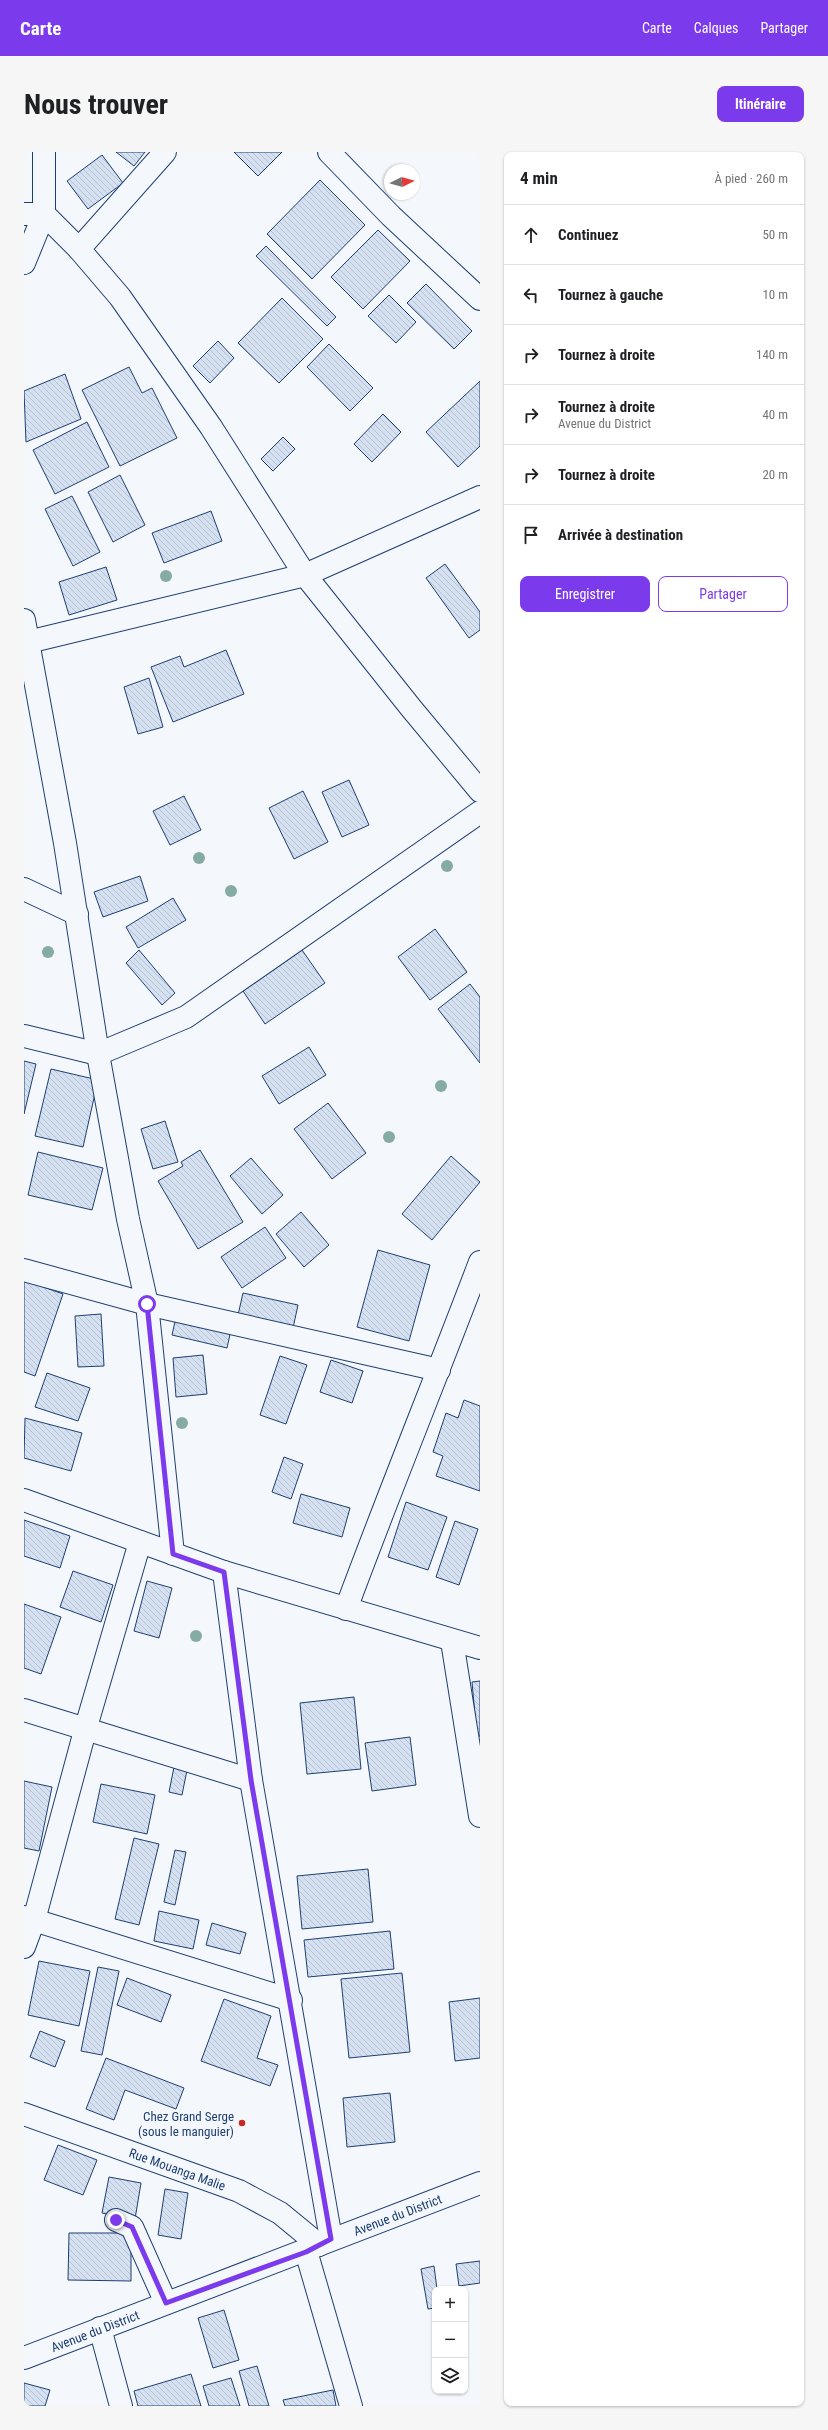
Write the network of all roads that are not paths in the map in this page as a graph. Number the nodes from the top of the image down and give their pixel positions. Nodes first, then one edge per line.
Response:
1 (44, 152) edge
2 (165, 152) edge
3 (329, 152) edge
4 (34, 214) edge
5 (79, 249) junction
6 (24, 263) edge
7 (480, 299) edge
8 (480, 496) edge
9 (305, 575) junction
10 (24, 620) edge
11 (28, 642) junction
12 (480, 791) edge
13 (480, 812) edge
14 (24, 889) edge
15 (77, 914) junction
16 (24, 1036) edge
17 (98, 1054) junction
18 (480, 1262) edge
19 (24, 1270) edge
20 (147, 1304) junction
21 (439, 1370) junction
22 (24, 1500) edge
23 (140, 1542) junction
24 (173, 1554) junction
25 (224, 1572) junction
26 (346, 1609) junction
27 (452, 1641) junction
28 (480, 1648) edge
29 (24, 1710) edge
30 (86, 1727) junction
31 (251, 1780) junction
32 (480, 1816) edge
33 (29, 1919) edge
34 (24, 1947) edge
35 (291, 2000) junction
36 (24, 2114) edge
37 (480, 2183) edge
38 (116, 2220) dead end
39 (318, 2245) junction
40 (166, 2303) junction
41 (100, 2328) junction
42 (24, 2358) edge
43 (121, 2406) edge
44 (351, 2406) edge

1 - 4 street
2 - 5 street
3 - 7 street
4 - 5 street
4 - 6 street
5 - 9 street
8 - 9 street
9 - 11 street
9 - 12 street
10 - 11 street
11 - 15 street
13 - 17 street
14 - 15 street
15 - 17 street
16 - 17 street
17 - 20 street
18 - 21 street
19 - 20 street
20 - 21 street
20 - 24 street
21 - 26 street
22 - 23 street
23 - 24 street
23 - 30 street
24 - 25 street
25 - 26 street
25 - 31 street
26 - 27 street
27 - 28 street
27 - 32 street
29 - 30 street
30 - 31 street
30 - 33 street
31 - 35 street
33 - 34 street
33 - 35 street
35 - 39 street
36 - 39 street, Rue Mouanga Malie
37 - 39 street, Avenue du District
38 - 40 street
39 - 40 street, Avenue du District
39 - 44 street
40 - 41 street, Avenue du District
41 - 42 street, Avenue du District
41 - 43 street

